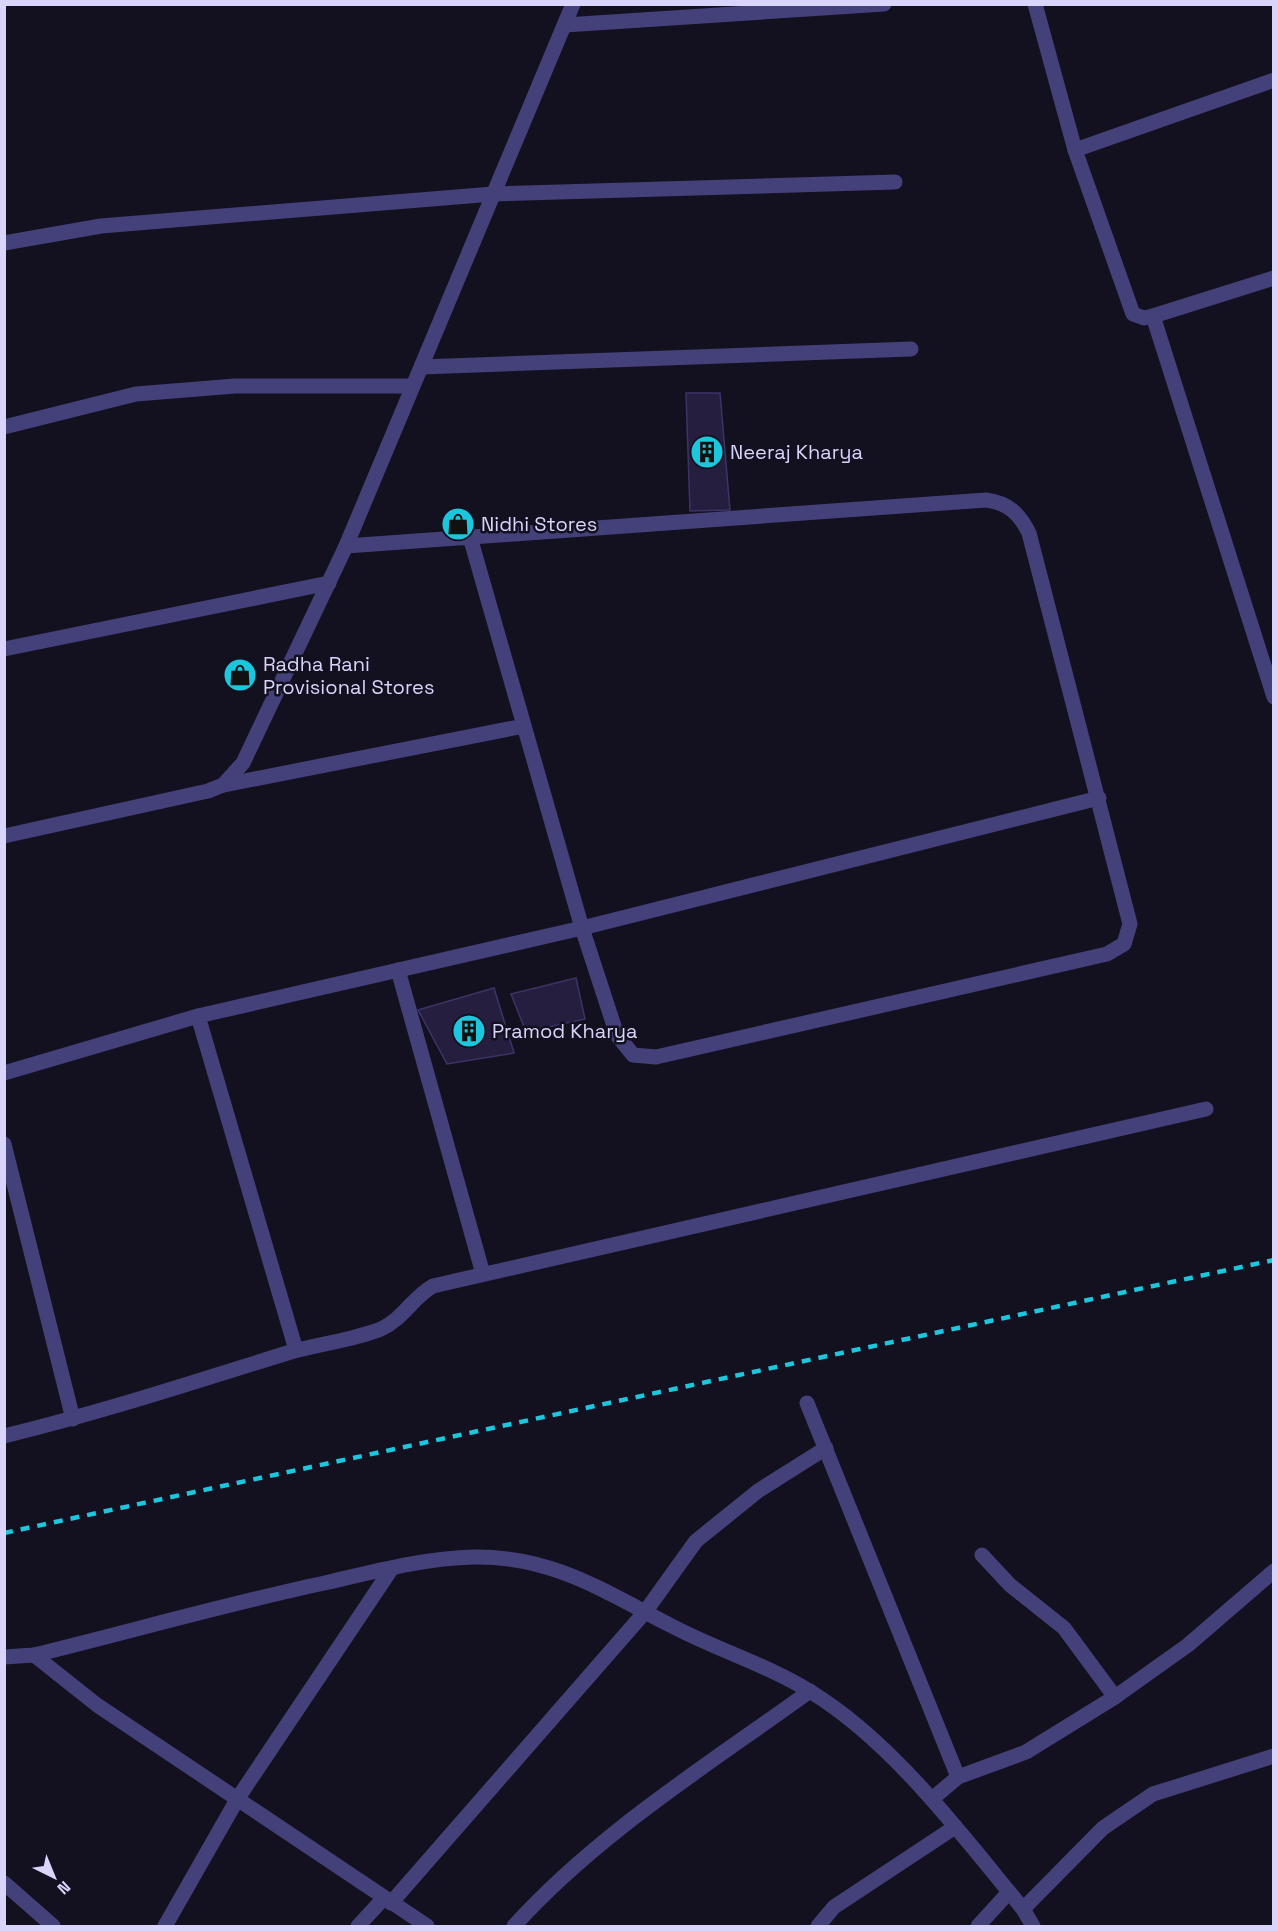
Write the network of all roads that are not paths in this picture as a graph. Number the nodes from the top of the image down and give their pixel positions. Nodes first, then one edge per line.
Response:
1 (573, 4) edge
2 (884, 4) edge
3 (1035, 4) edge
4 (565, 25) junction
5 (1274, 80) edge
6 (1075, 150) junction
7 (895, 182) dead end
8 (493, 194) junction
9 (4, 243) edge
10 (1274, 278) edge
11 (1153, 316) junction
12 (911, 349) dead end
13 (421, 367) junction
14 (412, 386) junction
15 (4, 427) edge
16 (470, 537) junction
17 (346, 546) junction
18 (329, 583) junction
19 (4, 649) edge
20 (1274, 697) edge
21 (524, 726) junction
22 (223, 785) junction
23 (1099, 798) junction
24 (4, 836) edge
25 (582, 928) junction
26 (398, 970) junction
27 (198, 1016) junction
28 (4, 1073) edge
29 (1206, 1109) dead end
30 (4, 1144) edge
31 (483, 1274) junction
32 (296, 1350) junction
33 (807, 1403) dead end
34 (73, 1419) junction
35 (4, 1436) edge
36 (826, 1448) junction
37 (982, 1555) dead end
38 (392, 1568) junction
39 (1274, 1571) edge
40 (645, 1612) junction
41 (34, 1655) junction
42 (4, 1658) edge
43 (810, 1691) junction
44 (1115, 1697) junction
45 (1274, 1756) edge
46 (958, 1777) junction
47 (238, 1798) junction
48 (932, 1799) junction
49 (955, 1827) junction
50 (4, 1883) edge
51 (1009, 1892) junction
52 (388, 1901) junction
53 (1023, 1909) junction
54 (53, 1926) edge
55 (165, 1926) edge
56 (358, 1926) edge
57 (427, 1926) edge
58 (514, 1926) edge
59 (818, 1926) edge
60 (978, 1926) edge
61 (1033, 1926) edge

1 - 4 street
2 - 4 street
3 - 6 street
4 - 8 street
5 - 6 street
6 - 11 street
7 - 8 street
8 - 9 street
8 - 13 street
10 - 11 street
11 - 20 street
12 - 13 street
13 - 14 street
14 - 15 street
14 - 17 street
16 - 17 street
16 - 21 street
16 - 23 street
17 - 18 street
18 - 19 street
18 - 22 street
21 - 22 street
21 - 25 street
22 - 24 street
23 - 25 street
23 - 25 street
25 - 26 street
26 - 27 street
26 - 31 street
27 - 28 street
27 - 32 street
29 - 31 street
30 - 34 street
31 - 32 street
32 - 34 street
33 - 36 street
34 - 35 street
36 - 40 street
36 - 46 street
37 - 44 street
38 - 40 street
38 - 41 street
38 - 47 street
39 - 44 street
40 - 43 street
40 - 52 street
41 - 42 street
41 - 47 street
43 - 48 street
43 - 58 street
44 - 46 street
45 - 53 street
46 - 48 street
47 - 52 street
47 - 55 street
48 - 49 street
49 - 51 street
49 - 59 street
50 - 54 street
51 - 53 street
51 - 60 street
52 - 56 street
52 - 57 street
53 - 61 street

